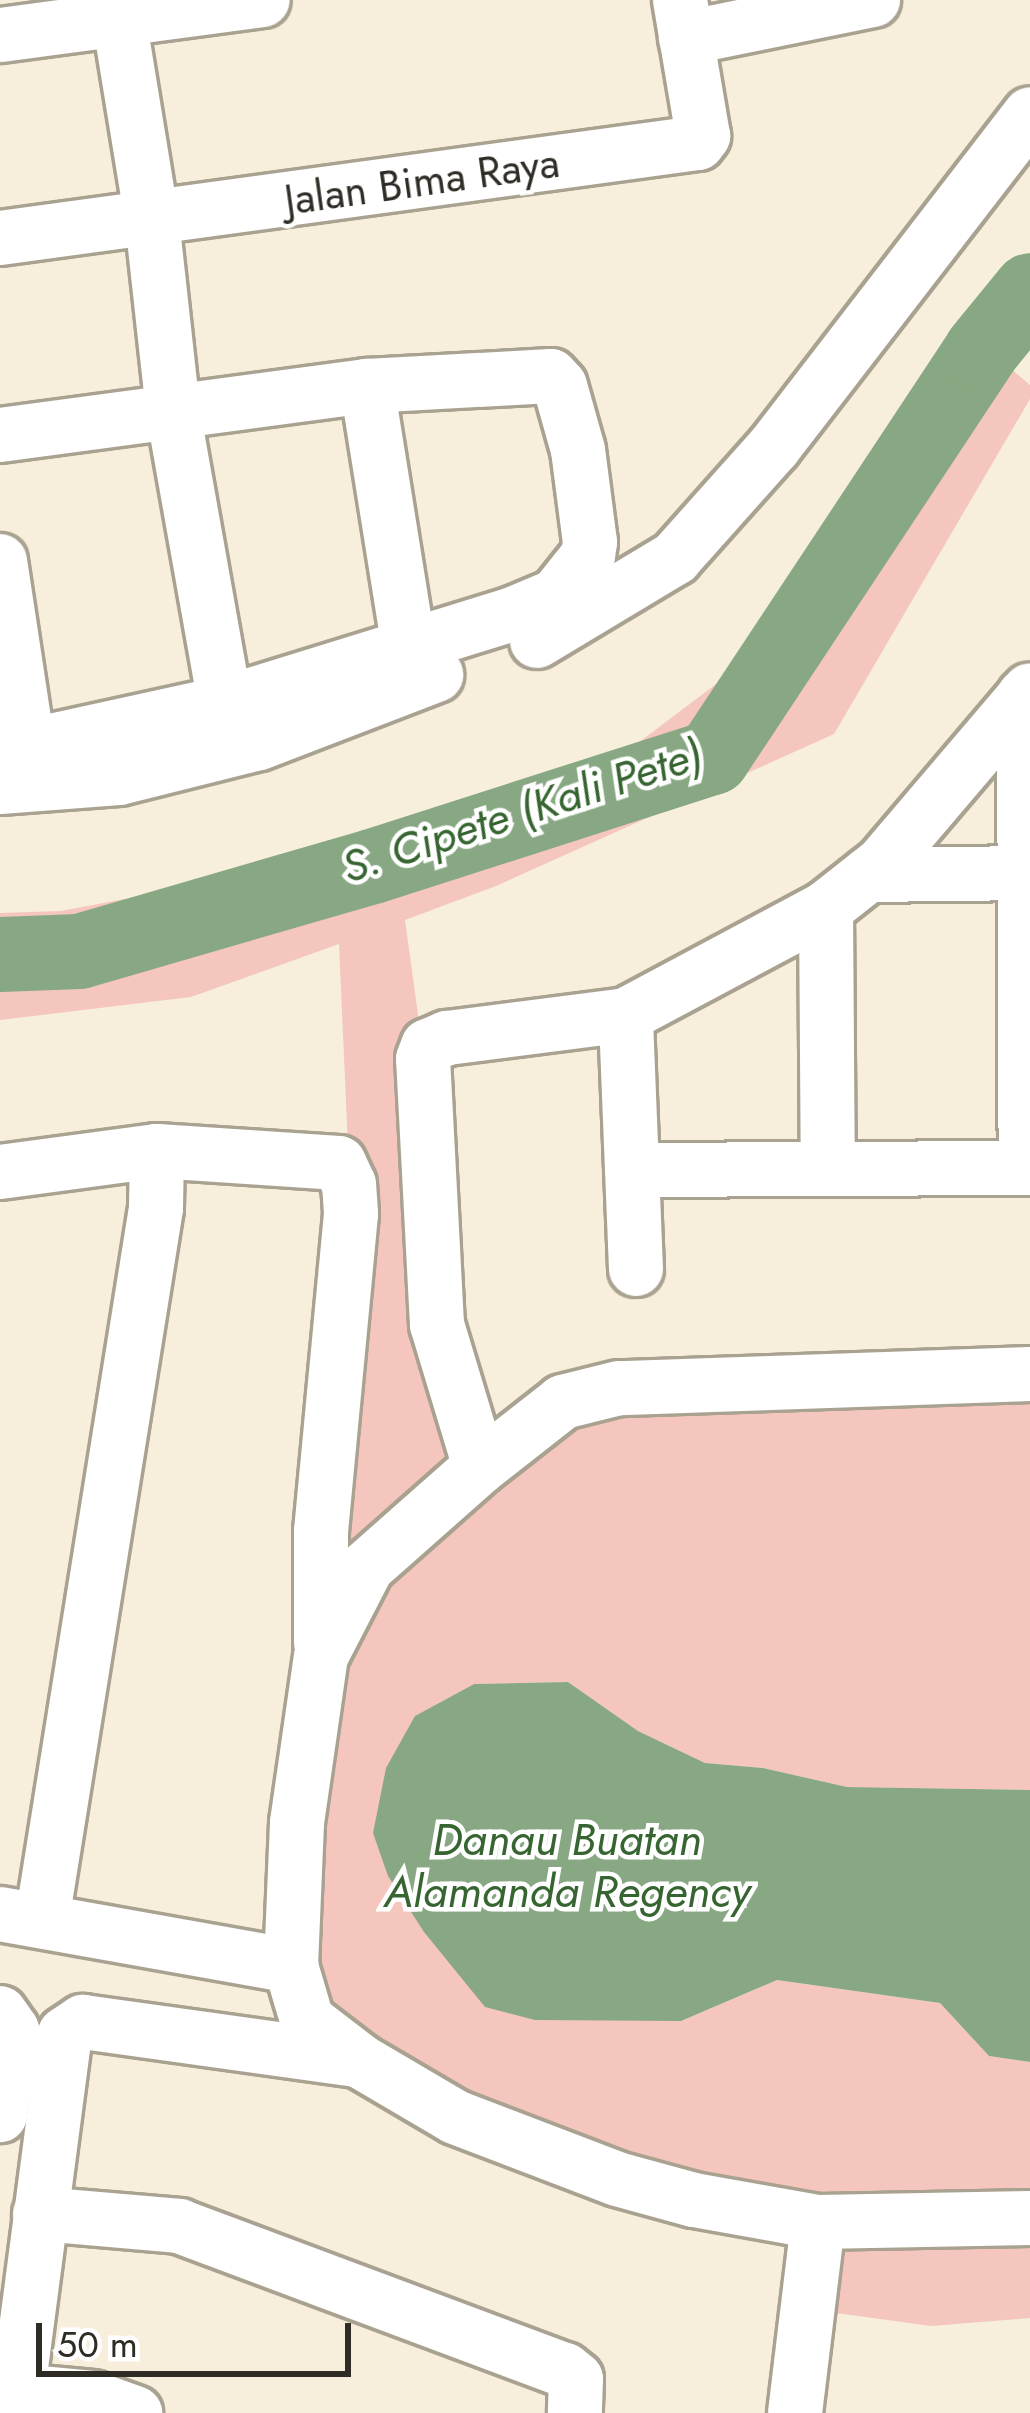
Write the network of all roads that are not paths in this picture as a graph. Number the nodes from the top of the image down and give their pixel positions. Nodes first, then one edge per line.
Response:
1 (263, 0) edge
2 (873, 0) edge
3 (117, 9) edge
4 (683, 19) edge
5 (0, 35) edge
6 (1030, 114) edge
7 (152, 220) junction
8 (0, 238) edge
9 (367, 386) junction
10 (173, 411) junction
11 (0, 435) edge
12 (0, 561) edge
13 (409, 649) junction
14 (1027, 693) edge
15 (225, 703) junction
16 (10, 759) edge
17 (1025, 873) junction
18 (868, 875) junction
19 (826, 908) junction
20 (626, 1015) junction
21 (158, 1151) junction
22 (1028, 1168) edge
23 (828, 1169) junction
24 (632, 1171) junction
25 (0, 1172) edge
26 (636, 1268) dead end
27 (1030, 1374) edge
28 (480, 1468) junction
29 (321, 1656) junction
30 (21, 1917) edge
31 (291, 1966) junction
32 (0, 2013) edge
33 (360, 2061) junction
34 (0, 2115) edge
35 (40, 2214) junction
36 (1030, 2218) edge
37 (818, 2222) junction
38 (16, 2402) edge
39 (136, 2413) edge
40 (575, 2413) edge
41 (795, 2413) edge

1 - 3 street
2 - 4 street
3 - 5 street
3 - 7 street
4 - 7 street, Jalan Bima Raya
6 - 16 street
7 - 8 street, Jalan Bima Raya
7 - 10 street
9 - 10 street
9 - 13 street
9 - 13 street
10 - 11 street
10 - 15 street
12 - 16 street
13 - 15 street
14 - 17 street
14 - 18 street
15 - 16 street
17 - 18 street
17 - 22 street
18 - 19 street
19 - 20 street
19 - 23 street
20 - 24 street
20 - 28 street
21 - 25 street
21 - 29 street
21 - 30 street
22 - 23 street
23 - 24 street
24 - 26 street
27 - 28 street
28 - 29 street
29 - 31 street
30 - 31 street
31 - 33 street
32 - 34 street
33 - 35 street
33 - 37 street
35 - 38 street
35 - 40 street
36 - 37 street
37 - 41 street
38 - 39 street

